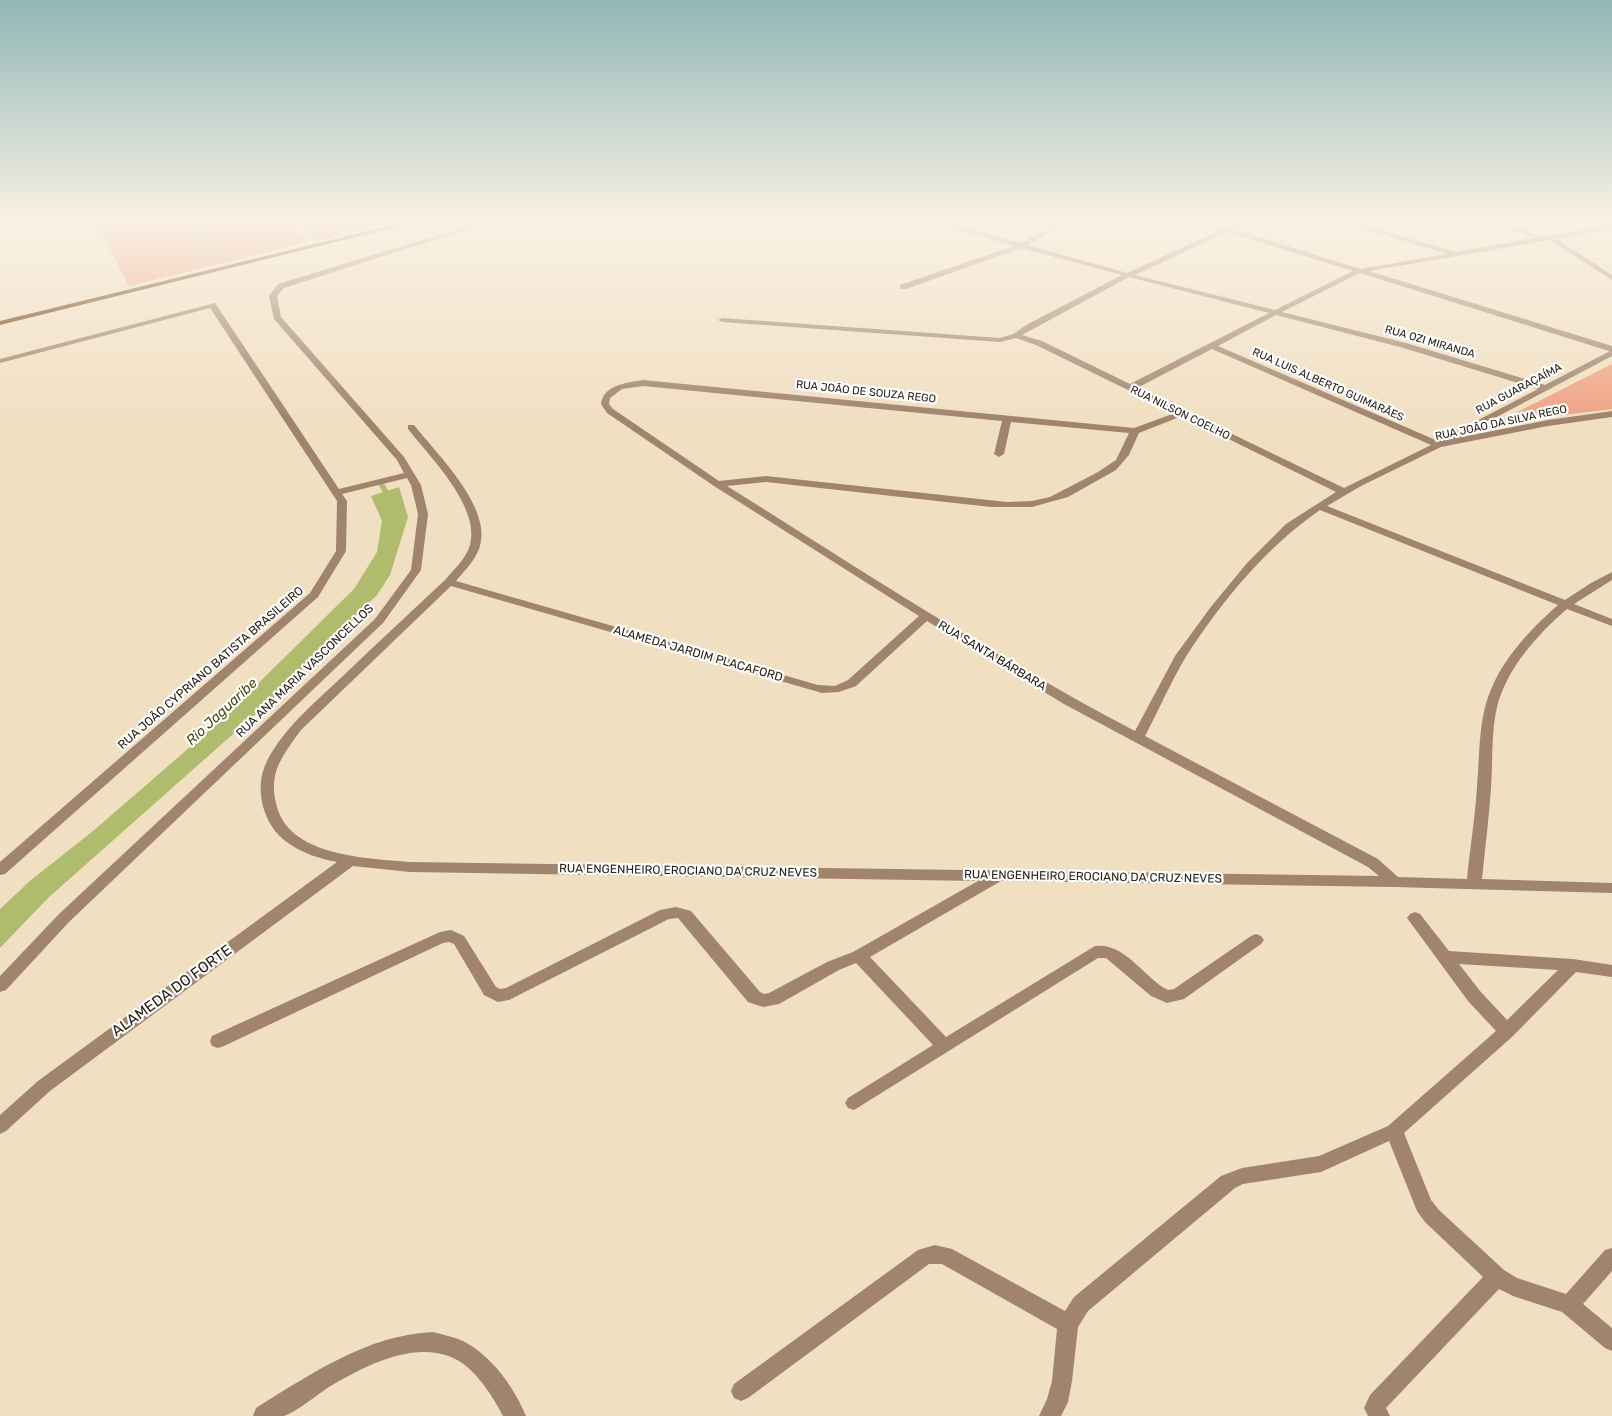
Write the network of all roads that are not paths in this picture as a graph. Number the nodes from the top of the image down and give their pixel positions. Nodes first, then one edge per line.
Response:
1 (148, 287) edge
2 (280, 287) edge
3 (1105, 287) edge
4 (1175, 287) edge
5 (1325, 287) edge
6 (1410, 287) edge
7 (1276, 313) junction
8 (722, 320) dead end
9 (0, 323) edge
10 (1016, 336) junction
11 (1210, 345) junction
12 (1612, 351) edge
13 (0, 361) edge
14 (1130, 388) junction
15 (1545, 388) junction
16 (606, 404) joint
17 (1181, 414) junction
18 (1612, 414) edge
19 (1007, 418) junction
20 (411, 427) dead end
21 (1135, 431) junction
22 (1438, 445) junction
23 (999, 454) dead end
24 (408, 475) junction
25 (717, 484) junction
26 (339, 492) junction
27 (1344, 492) junction
28 (1319, 506) junction
29 (1612, 575) edge
30 (449, 582) junction
31 (1566, 603) junction
32 (926, 616) junction
33 (379, 621) junction
34 (1612, 622) edge
35 (404, 626) junction
36 (272, 723) junction
37 (296, 727) junction
38 (1137, 738) junction
39 (349, 860) junction
40 (0, 870) edge
41 (998, 876) junction
42 (1394, 882) junction
43 (1474, 883) junction
44 (1612, 888) edge
45 (1415, 918) dead end
46 (1256, 940) dead end
47 (859, 956) junction
48 (1444, 957) junction
49 (1573, 965) junction
50 (1612, 972) edge
51 (0, 986) edge
52 (1506, 1031) junction
53 (218, 1042) dead end
54 (944, 1046) junction
55 (854, 1103) dead end
56 (0, 1126) edge
57 (1394, 1131) junction
58 (1612, 1257) edge
59 (1497, 1277) junction
60 (1569, 1305) junction
61 (1068, 1324) junction
62 (1612, 1341) edge
63 (741, 1391) dead end
64 (264, 1416) edge
65 (515, 1416) edge
66 (1050, 1416) edge
67 (1379, 1416) edge

1 - 9 main road
2 - 24 street, RUA ANA MARIA VASCONCELLOS
3 - 10 street
4 - 7 street, RUA OZI MIRANDA
5 - 7 street
6 - 12 street
7 - 11 street
7 - 15 street, RUA OZI MIRANDA
8 - 10 street
10 - 14 street, RUA NILSON COELHO
11 - 14 street
11 - 22 street, RUA LUIS ALBERTO GUIMARÃES
12 - 15 street, RUA GUARAÇAÍMA
13 - 26 street, RUA JOÃO CYPRIANO BATISTA BRASILEIRO
14 - 17 street, RUA NILSON COELHO
15 - 22 street, RUA GUARAÇAÍMA
16 - 19 street, RUA JOÃO DE SOUZA REGO
16 - 25 street, RUA SANTA BÁRBARA
17 - 21 street, RUA JOÃO DE SOUZA REGO
17 - 27 street, RUA NILSON COELHO
18 - 22 street, RUA JOÃO DA SILVA REGO
19 - 21 street, RUA JOÃO DE SOUZA REGO
19 - 23 street
20 - 30 street, RUA ENGENHEIRO EROCIANO DA CRUZ NEVES
21 - 25 street
22 - 27 street, RUA JOÃO DA SILVA REGO
24 - 26 street
24 - 33 street, RUA ANA MARIA VASCONCELLOS
25 - 32 street, RUA SANTA BÁRBARA
26 - 40 street, RUA JOÃO CYPRIANO BATISTA BRASILEIRO
27 - 28 street, RUA JOÃO DA SILVA REGO
28 - 31 street
28 - 38 street, RUA JOÃO DA SILVA REGO
29 - 31 street
30 - 32 street, ALAMEDA JARDIM PLACAFORD
30 - 35 street, RUA ENGENHEIRO EROCIANO DA CRUZ NEVES
31 - 34 street
31 - 43 street
32 - 38 street, RUA SANTA BÁRBARA
33 - 35 street
33 - 36 street, RUA ANA MARIA VASCONCELLOS
35 - 37 street, RUA ENGENHEIRO EROCIANO DA CRUZ NEVES
36 - 37 street
36 - 51 street, RUA ANA MARIA VASCONCELLOS
37 - 39 street, RUA ENGENHEIRO EROCIANO DA CRUZ NEVES
38 - 42 street, RUA SANTA BÁRBARA
39 - 41 street, RUA ENGENHEIRO EROCIANO DA CRUZ NEVES
39 - 56 street, ALAMEDA DO FORTE
41 - 42 street, RUA ENGENHEIRO EROCIANO DA CRUZ NEVES
41 - 47 street
42 - 43 street, RUA ENGENHEIRO EROCIANO DA CRUZ NEVES
43 - 44 street, RUA ENGENHEIRO EROCIANO DA CRUZ NEVES
45 - 48 street
46 - 54 street
47 - 53 street
47 - 54 street
48 - 49 street
48 - 52 street
49 - 50 street
49 - 52 street
52 - 57 street
54 - 55 street
57 - 59 street
57 - 61 street
58 - 60 street
59 - 60 street
59 - 67 street
60 - 62 street
61 - 63 street
61 - 66 street
64 - 65 street

